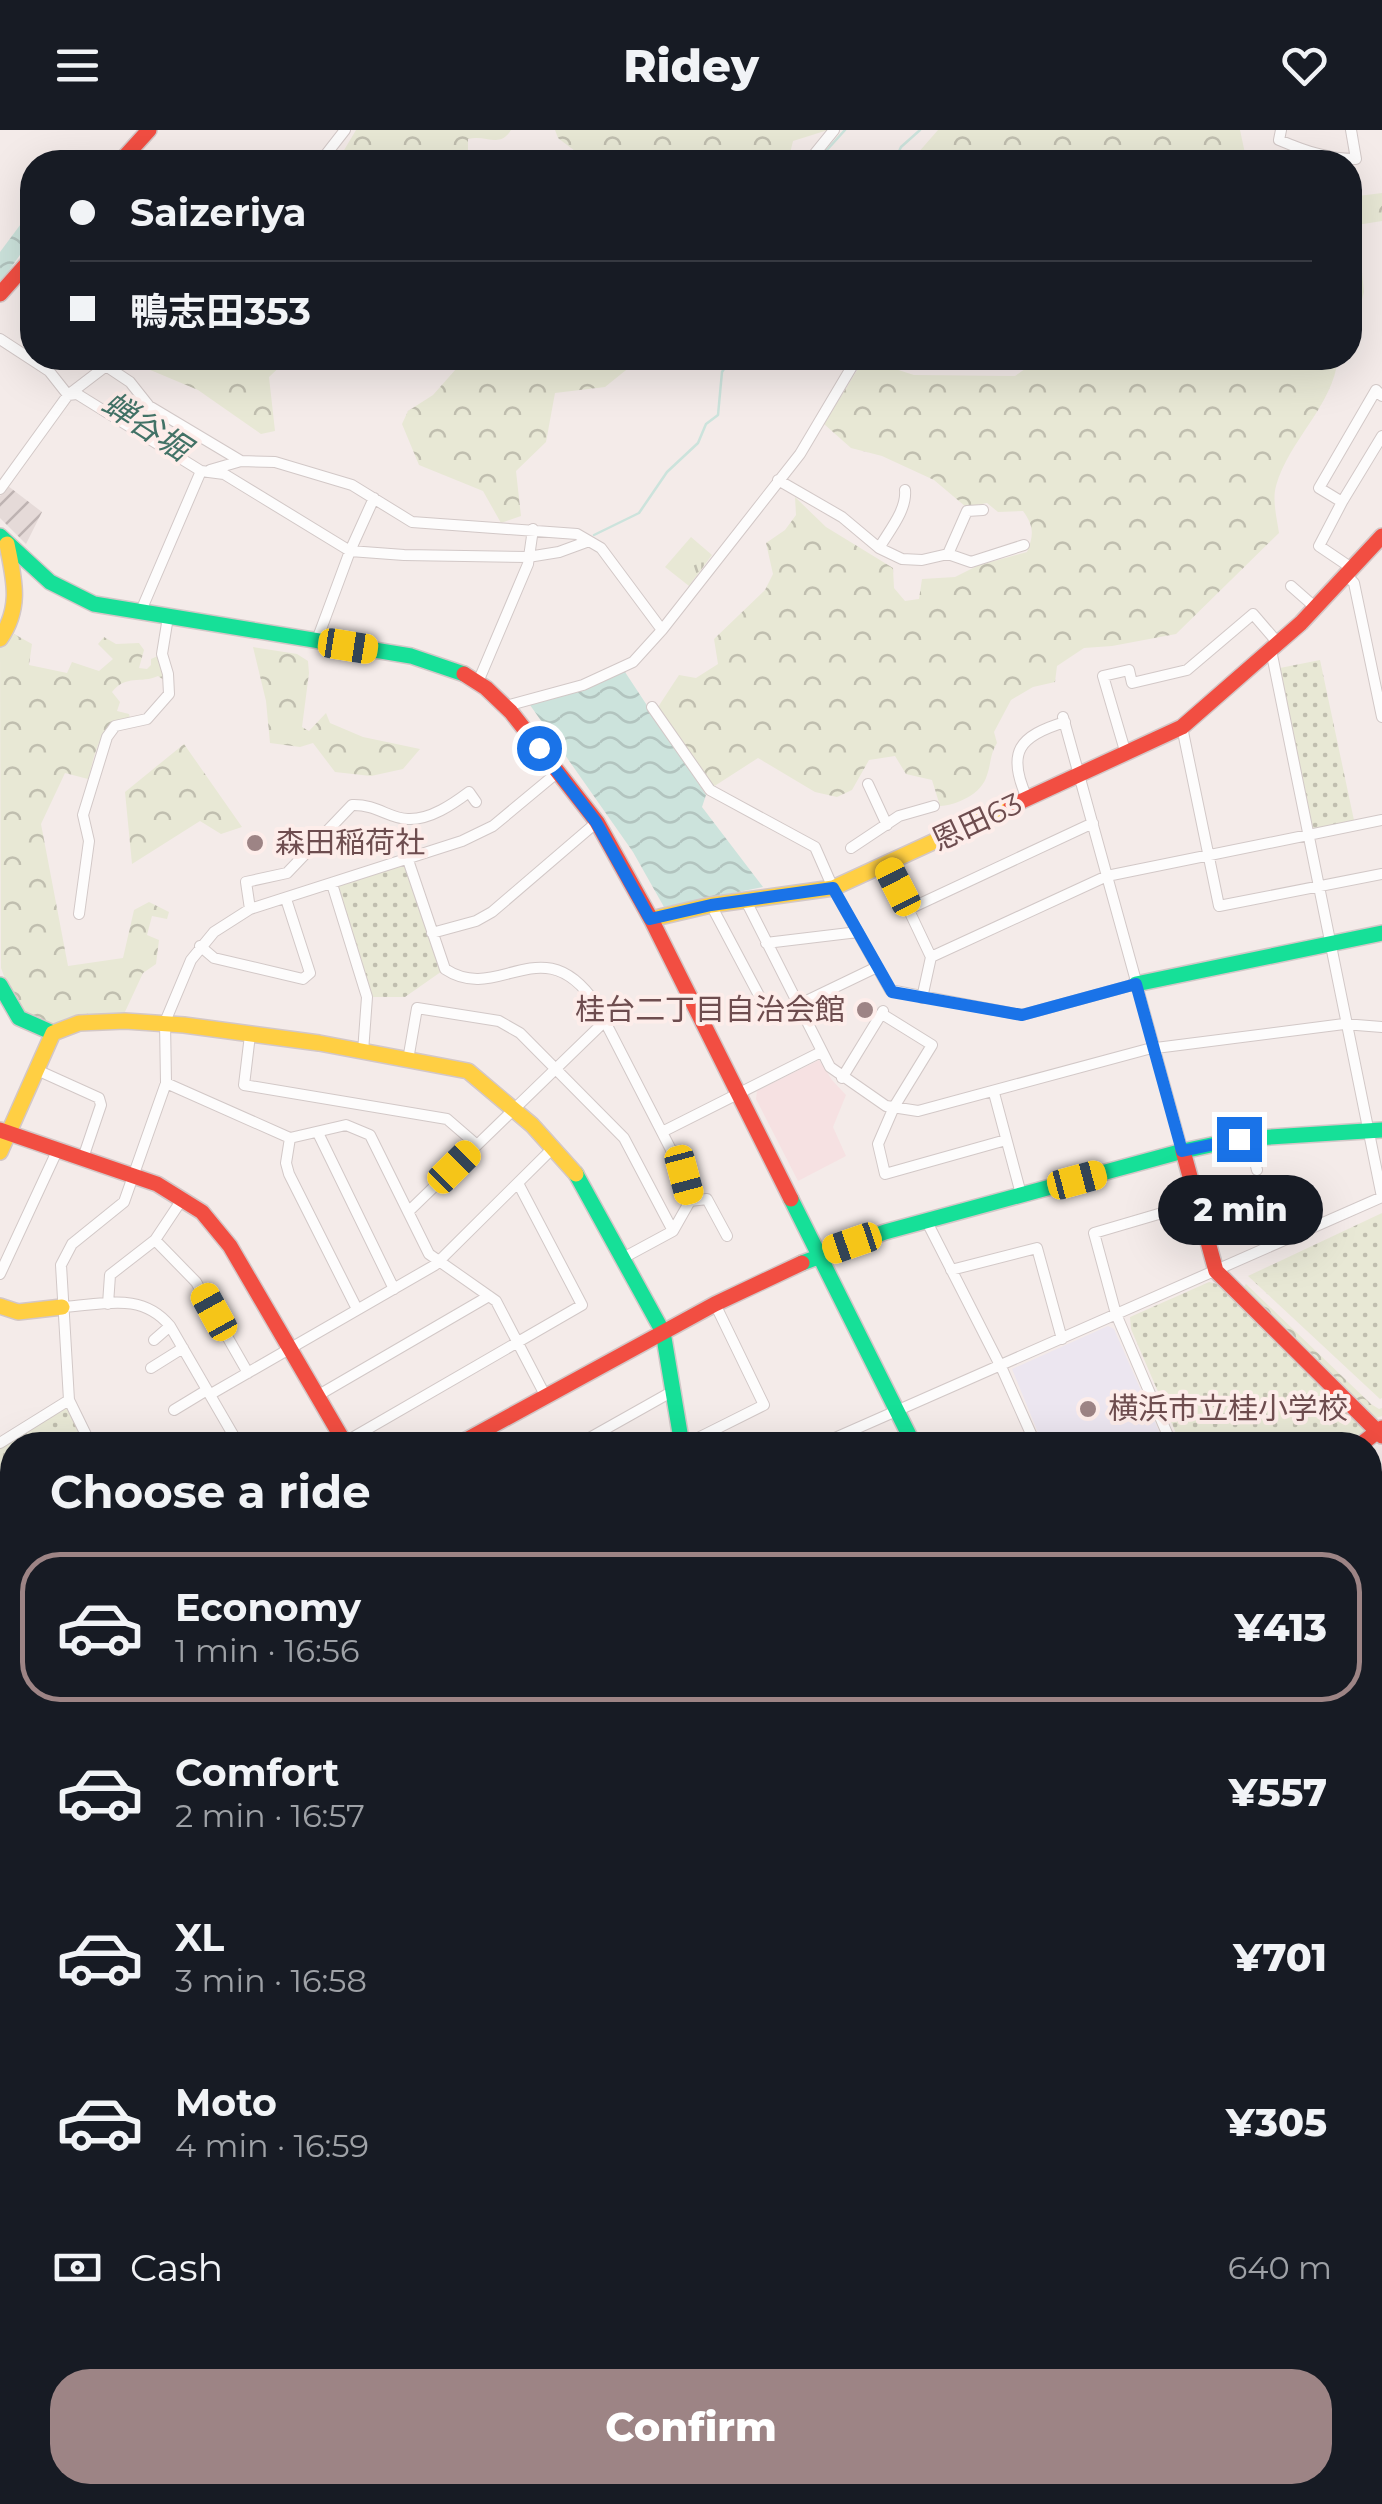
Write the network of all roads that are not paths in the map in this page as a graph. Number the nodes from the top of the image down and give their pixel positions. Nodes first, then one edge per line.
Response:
1 (149, 130) edge
2 (345, 130) edge
3 (834, 130) edge
4 (1281, 130) edge
5 (131, 150) edge
6 (329, 150) edge
7 (818, 150) edge
8 (1302, 150) edge
9 (20, 275) edge
10 (0, 294) edge
11 (48, 370) edge
12 (95, 370) edge
13 (114, 370) edge
14 (850, 370) edge
15 (75, 389) junction
16 (1382, 396) edge
17 (1382, 436) edge
18 (241, 461) junction
19 (205, 471) junction
20 (778, 480) junction
21 (0, 490) edge
22 (905, 490) dead end
23 (374, 498) junction
24 (1342, 502) junction
25 (983, 510) dead end
26 (533, 530) junction
27 (4, 539) edge
28 (1381, 540) edge
29 (589, 541) junction
30 (1024, 546) dead end
31 (879, 548) junction
32 (350, 551) junction
33 (948, 554) junction
34 (528, 556) junction
35 (1350, 573) junction
36 (1298, 588) dead end
37 (1316, 608) junction
38 (140, 613) junction
39 (168, 617) junction
40 (662, 630) junction
41 (0, 639) edge
42 (316, 640) junction
43 (1275, 646) junction
44 (478, 682) junction
45 (506, 706) junction
46 (652, 707) dead end
47 (1382, 711) edge
48 (1182, 727) junction
49 (1126, 754) junction
50 (558, 772) junction
51 (1081, 774) junction
52 (868, 784) dead end
53 (1027, 798) junction
54 (476, 802) dead end
55 (934, 806) dead end
56 (1382, 820) edge
57 (596, 822) junction
58 (1093, 823) junction
59 (887, 825) junction
60 (1310, 835) junction
61 (850, 848) dead end
62 (1207, 856) junction
63 (408, 860) junction
64 (887, 864) junction
65 (1382, 874) edge
66 (1107, 876) junction
67 (332, 884) junction
68 (1320, 886) junction
69 (833, 888) junction
70 (286, 899) junction
71 (746, 901) junction
72 (711, 905) junction
73 (250, 909) junction
74 (910, 909) junction
75 (79, 914) dead end
76 (650, 919) junction
77 (858, 932) junction
78 (432, 933) junction
79 (1382, 933) edge
80 (766, 943) junction
81 (1331, 943) junction
82 (200, 946) junction
83 (931, 957) junction
84 (877, 967) junction
85 (1136, 984) junction
86 (0, 985) edge
87 (922, 998) junction
88 (798, 1006) junction
89 (165, 1022) junction
90 (604, 1022) junction
91 (1348, 1025) junction
92 (1382, 1027) edge
93 (53, 1033) junction
94 (250, 1035) junction
95 (1154, 1050) junction
96 (363, 1052) junction
97 (821, 1052) junction
98 (408, 1060) junction
99 (555, 1068) junction
100 (37, 1070) junction
101 (842, 1078) junction
102 (166, 1083) junction
103 (738, 1092) junction
104 (994, 1093) junction
105 (894, 1107) junction
106 (514, 1110) junction
107 (1376, 1130) edge
108 (4, 1132) edge
109 (662, 1132) junction
110 (318, 1133) junction
111 (290, 1138) junction
112 (1249, 1138) junction
113 (1006, 1140) junction
114 (477, 1144) junction
115 (58, 1148) junction
116 (552, 1150) junction
117 (1182, 1151) junction
118 (0, 1152) edge
119 (83, 1158) junction
120 (1257, 1170) dead end
121 (134, 1175) junction
122 (519, 1185) junction
123 (1022, 1194) junction
124 (183, 1198) junction
125 (690, 1201) junction
126 (1196, 1203) junction
127 (408, 1212) junction
128 (926, 1220) junction
129 (672, 1231) junction
130 (727, 1236) dead end
131 (155, 1240) junction
132 (820, 1254) junction
133 (623, 1258) junction
134 (438, 1262) junction
135 (951, 1270) junction
136 (1216, 1271) junction
137 (0, 1274) edge
138 (394, 1289) junction
139 (489, 1296) junction
140 (108, 1304) junction
141 (715, 1304) junction
142 (0, 1306) edge
143 (62, 1307) junction
144 (357, 1309) junction
145 (1116, 1314) junction
146 (170, 1326) junction
147 (663, 1332) junction
148 (1062, 1339) junction
149 (154, 1340) dead end
150 (518, 1342) junction
151 (184, 1348) junction
152 (290, 1350) junction
153 (999, 1366) junction
154 (152, 1368) dead end
155 (248, 1373) junction
156 (673, 1391) junction
157 (209, 1392) junction
158 (317, 1396) junction
159 (546, 1396) junction
160 (69, 1400) junction
161 (174, 1410) dead end
162 (898, 1410) junction
163 (1380, 1431) edge
164 (23, 1432) edge
165 (85, 1432) edge
166 (229, 1432) edge
167 (339, 1432) edge
168 (366, 1432) edge
169 (481, 1432) edge
170 (600, 1432) edge
171 (681, 1432) edge
172 (709, 1432) edge
173 (856, 1432) edge
174 (908, 1432) edge
175 (1030, 1432) edge
176 (1166, 1432) edge

1 - 5 street
2 - 6 street
3 - 7 street
4 - 8 street
9 - 10 street
11 - 15 street
12 - 15 street
13 - 18 street
14 - 20 street
15 - 19 street
15 - 21 street
16 - 24 street
17 - 24 street
18 - 19 street
18 - 23 street
19 - 32 street
19 - 38 street
20 - 31 street
20 - 40 street
22 - 31 street
23 - 26 street
23 - 32 street
24 - 35 street
25 - 33 street
26 - 29 street
26 - 34 street
27 - 38 street
27 - 41 street
28 - 35 street, 恩田63
29 - 34 street
29 - 40 street
30 - 33 street
31 - 33 street
32 - 34 street
32 - 42 street
34 - 44 street
35 - 37 street, 恩田63
35 - 47 street
36 - 37 street
37 - 43 street, 恩田63
38 - 39 street
39 - 42 street
39 - 75 street
40 - 45 street
42 - 44 street
43 - 48 street, 恩田63
43 - 49 street
43 - 60 street
44 - 45 street
45 - 50 street
46 - 69 street
48 - 49 street, 恩田63
48 - 62 street
49 - 51 street, 恩田63 / 恩田63
50 - 57 street
50 - 63 street
51 - 53 street, 恩田63 / 恩田63
51 - 53 street
51 - 58 street
52 - 59 street
53 - 64 street, 恩田63 / 恩田63
54 - 73 street
55 - 59 street
56 - 60 street
57 - 76 street
57 - 78 street
58 - 66 street
58 - 74 street
59 - 61 street
60 - 62 street
60 - 68 street
62 - 66 street
62 - 68 street
63 - 67 street
63 - 78 street
64 - 69 street, 恩田63 / 恩田63
64 - 74 street
65 - 68 street
66 - 83 street
66 - 85 street
67 - 70 street
67 - 96 street
68 - 81 street
69 - 71 street, 恩田63 / 恩田63
69 - 77 street
70 - 73 street
70 - 82 street
71 - 72 street, 恩田63 / 恩田63
71 - 80 street
72 - 76 street, 恩田63 / 恩田63
72 - 88 street
73 - 82 street
74 - 83 street
76 - 103 street
77 - 80 street
77 - 84 street
78 - 90 street
79 - 81 street
80 - 88 street
81 - 85 street
81 - 91 street
82 - 89 street
83 - 87 street
84 - 87 street
84 - 88 street
85 - 87 street
85 - 95 street
86 - 93 street
88 - 97 street
89 - 93 street
89 - 94 street
89 - 102 street
90 - 99 street
90 - 109 street
91 - 92 street
91 - 95 street
91 - 107 street
93 - 100 street
94 - 96 street
94 - 114 street
95 - 104 street
95 - 117 street
96 - 98 street
97 - 101 street
97 - 103 street
98 - 99 street
98 - 106 street
99 - 106 street
99 - 129 street
100 - 108 street
100 - 119 street
101 - 105 street
101 - 105 street
102 - 111 street
102 - 121 street
103 - 109 street
103 - 132 street
104 - 105 street
104 - 113 street
105 - 113 street
106 - 114 street
106 - 116 street
107 - 112 street
107 - 136 street
108 - 115 street
108 - 118 street
109 - 125 street
110 - 111 street
110 - 127 street
110 - 138 street
111 - 144 street
112 - 117 street
112 - 120 street
113 - 123 street
114 - 127 street
115 - 119 street
115 - 137 street
116 - 122 street
116 - 133 street
117 - 123 street
117 - 126 street
119 - 121 street
121 - 124 street
121 - 143 street
122 - 134 street
122 - 150 street
123 - 128 street
124 - 131 street
124 - 152 street
125 - 129 street
125 - 130 street
126 - 136 street
126 - 145 street
127 - 134 street
128 - 132 street
128 - 135 street
129 - 133 street
131 - 140 street
131 - 155 street
132 - 141 street
132 - 162 street
133 - 147 street
134 - 138 street
134 - 139 street
135 - 148 street
135 - 153 street
136 - 145 street
136 - 163 street
138 - 144 street
139 - 150 street
139 - 158 street
140 - 143 street
140 - 146 street
141 - 147 street
141 - 172 street
142 - 143 street
143 - 160 street
144 - 152 street
145 - 148 street
145 - 176 street
146 - 149 street
146 - 151 street
147 - 156 street
147 - 159 street
148 - 153 street
150 - 159 street
150 - 168 street
151 - 154 street
151 - 157 street
152 - 155 street
152 - 158 street
153 - 162 street
153 - 175 street
155 - 157 street
156 - 170 street
156 - 171 street
157 - 161 street
157 - 166 street
158 - 167 street
159 - 169 street
160 - 164 street
160 - 165 street
162 - 173 street
162 - 174 street

